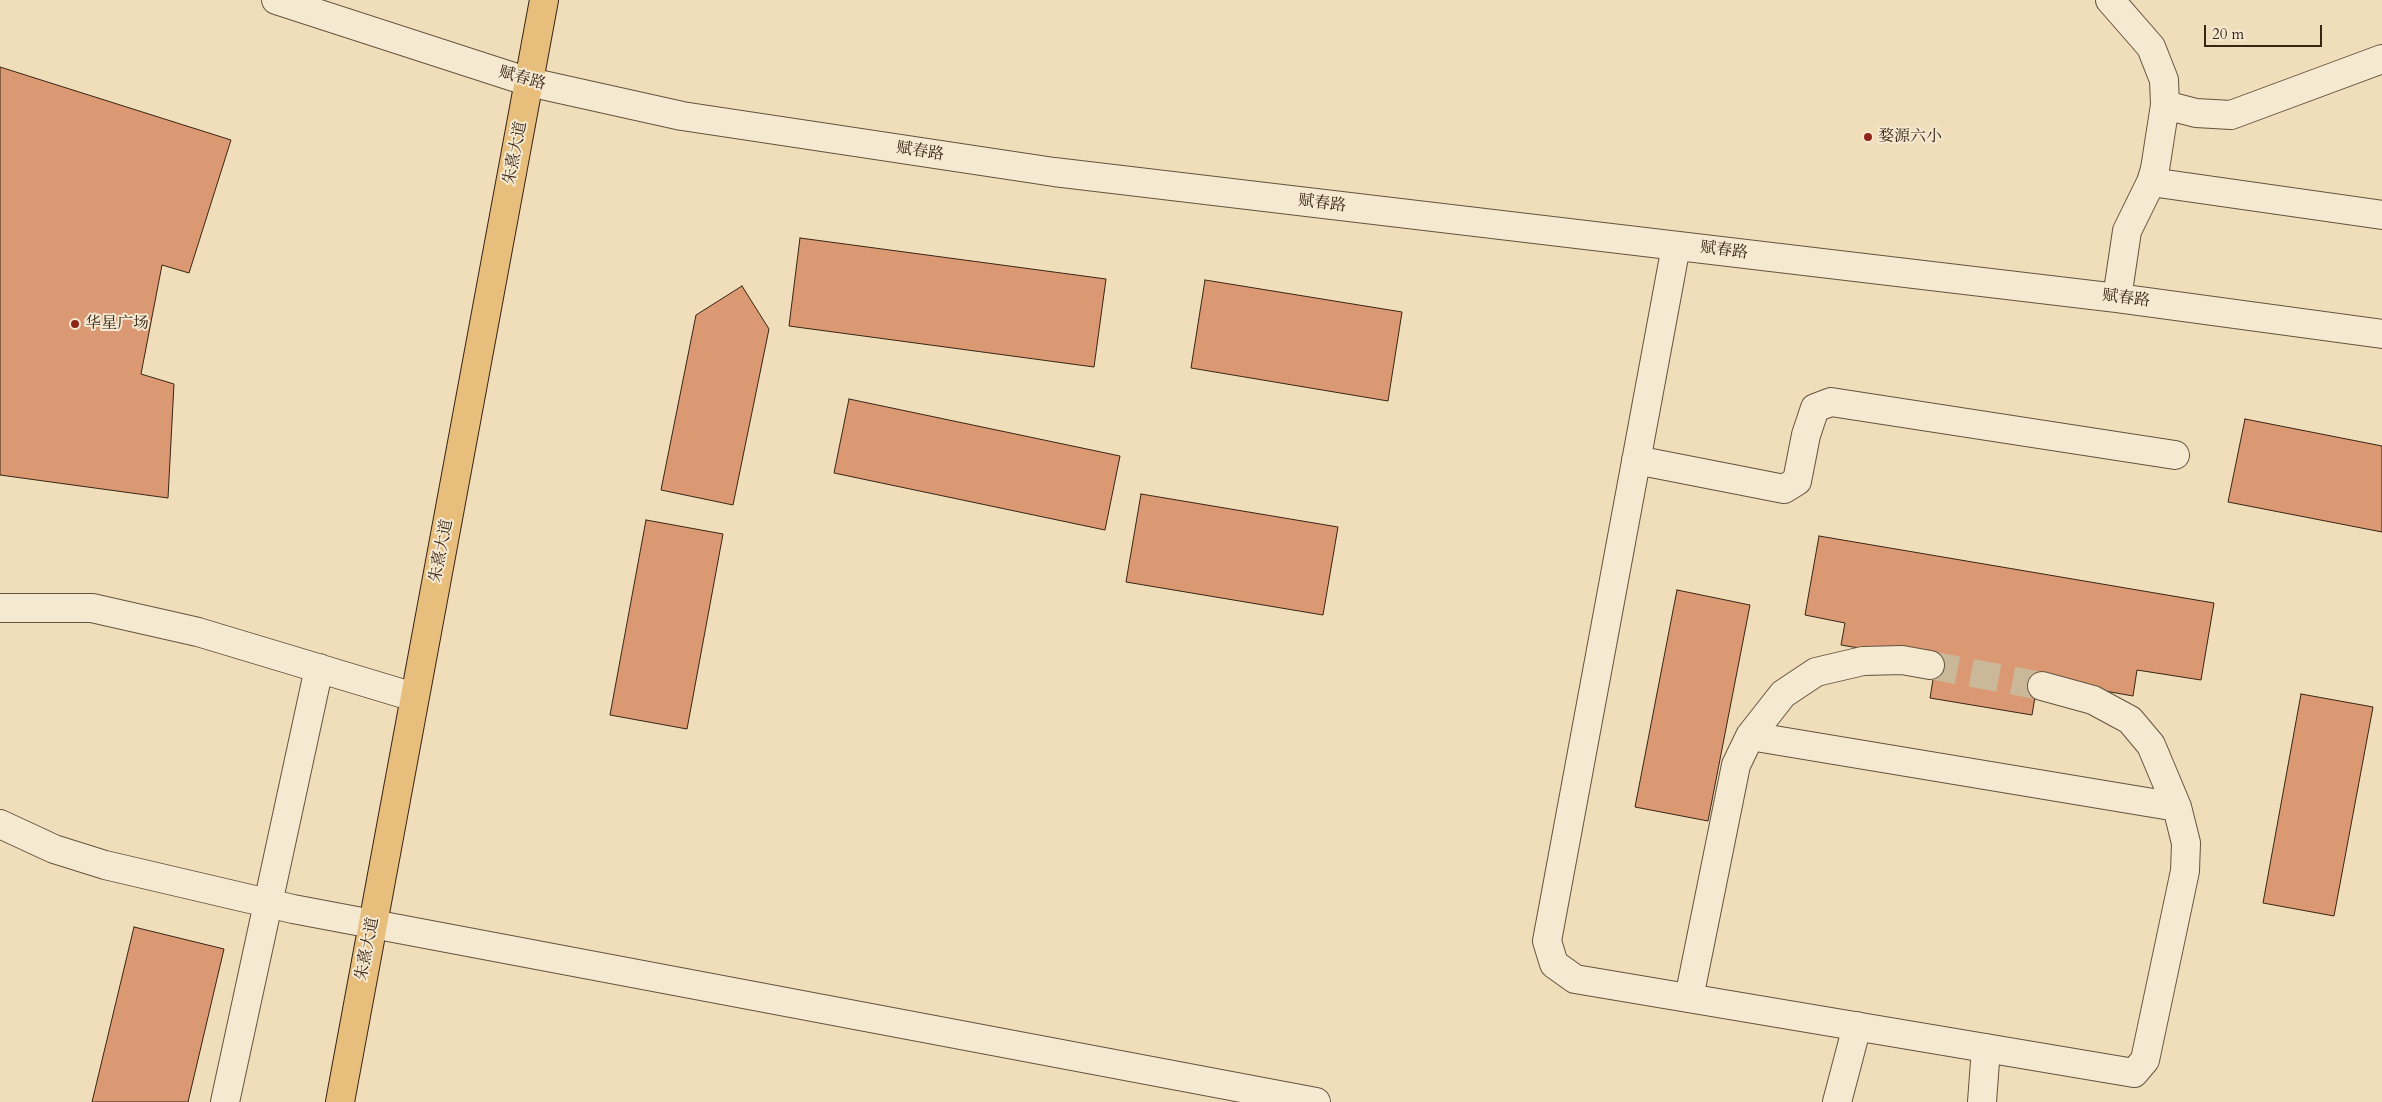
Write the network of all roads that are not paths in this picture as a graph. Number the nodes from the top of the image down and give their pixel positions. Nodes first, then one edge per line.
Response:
1 (276, 0) edge
2 (544, 0) edge
3 (2110, 0) edge
4 (2382, 59) edge
5 (529, 82) junction
6 (2165, 105) junction
7 (2151, 182) junction
8 (2382, 215) edge
9 (1676, 246) junction
10 (2118, 298) junction
11 (2382, 334) edge
12 (2175, 455) dead end
13 (1636, 460) junction
14 (0, 608) edge
15 (1930, 665) tunnel mouth
16 (319, 668) junction
17 (2042, 686) tunnel mouth
18 (414, 697) junction
19 (1750, 736) junction
20 (2177, 807) junction
21 (0, 824) edge
22 (266, 902) junction
23 (373, 925) junction
24 (1689, 998) junction
25 (1857, 1026) junction
26 (1986, 1048) junction
27 (225, 1102) edge
28 (340, 1102) edge
29 (1316, 1102) edge
30 (1837, 1102) edge
31 (1982, 1102) edge

1 - 5 street, 赋春路
2 - 5 main road, 朱熹大道
3 - 6 street
4 - 6 street
5 - 9 street, 赋春路
5 - 18 main road, 朱熹大道
6 - 7 street
7 - 8 street
7 - 10 street
9 - 10 street, 赋春路
9 - 13 street
10 - 11 street, 赋春路
12 - 13 street
13 - 24 street
14 - 16 street
15 - 19 street
16 - 18 street
16 - 22 street
17 - 20 street
18 - 23 main road, 朱熹大道
19 - 20 street
19 - 24 street
20 - 26 street
21 - 22 street
22 - 23 street
22 - 27 street
23 - 28 main road, 朱熹大道
23 - 29 street
24 - 25 street
25 - 26 street
25 - 30 street
26 - 31 street

